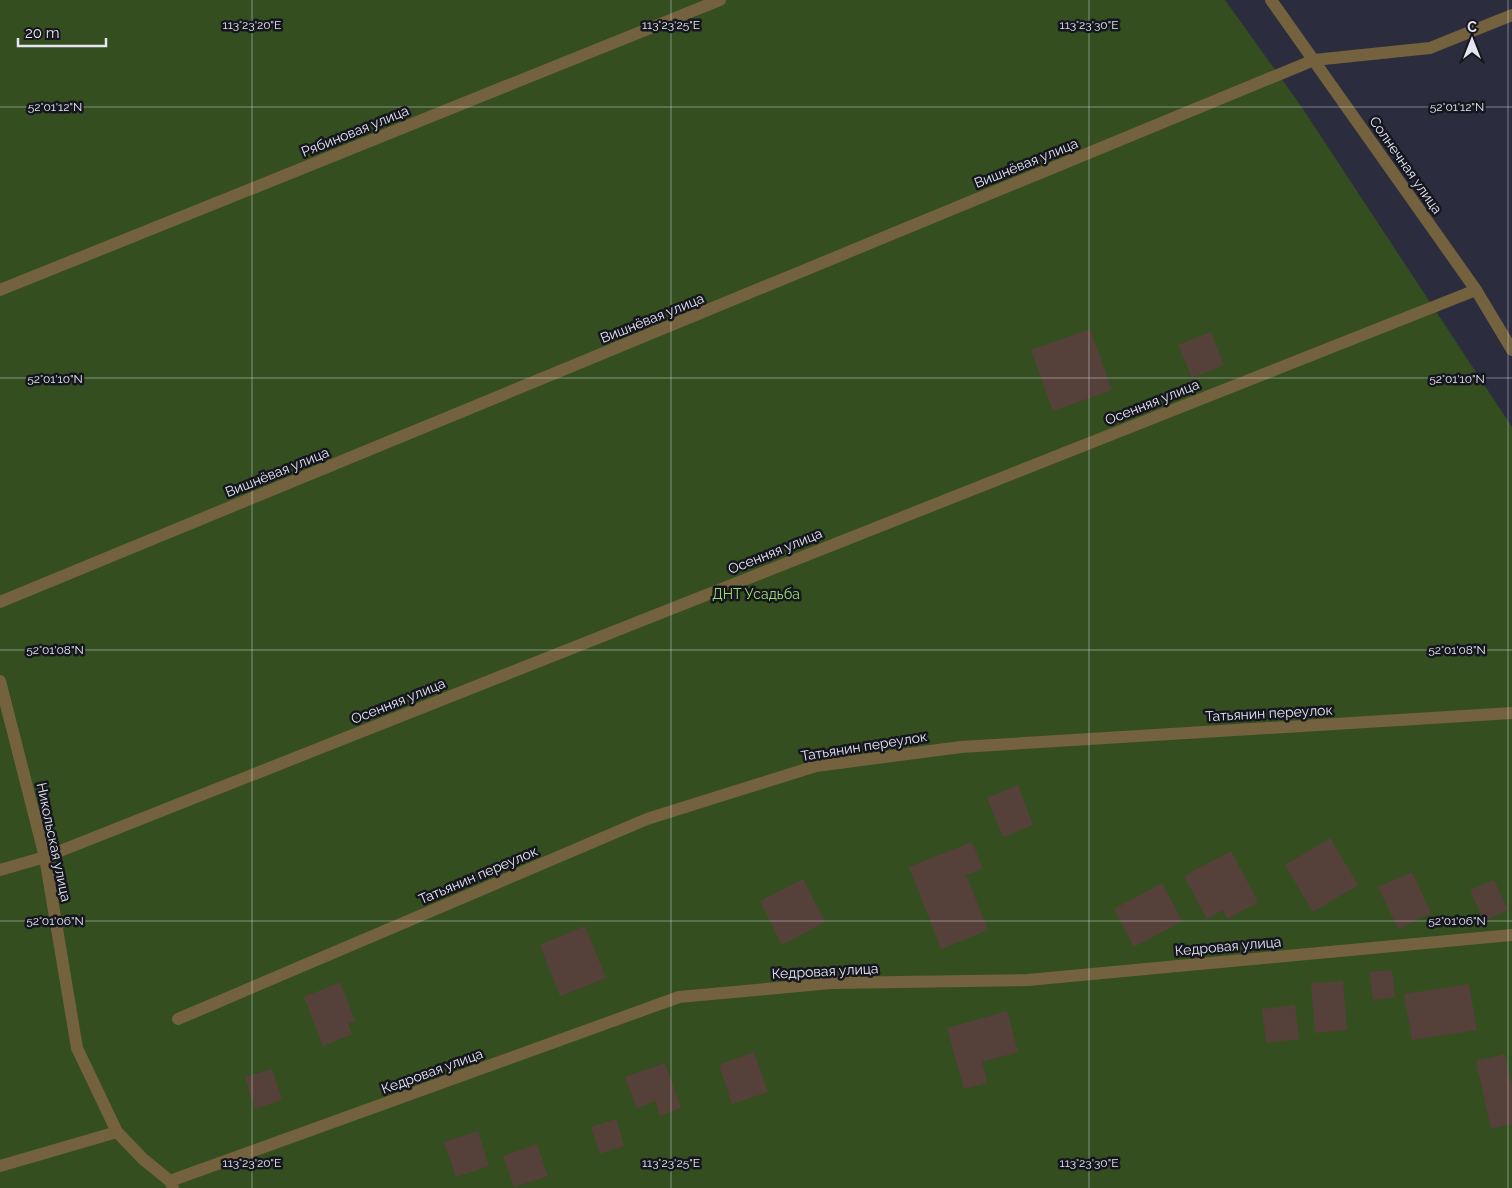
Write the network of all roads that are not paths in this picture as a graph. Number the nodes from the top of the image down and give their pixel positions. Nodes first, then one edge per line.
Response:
1 (720, 0) edge
2 (1271, 0) edge
3 (1512, 15) edge
4 (1314, 60) junction
5 (0, 290) edge
6 (1476, 290) junction
7 (1512, 350) edge
8 (0, 602) edge
9 (0, 681) edge
10 (1512, 713) edge
11 (45, 857) junction
12 (0, 870) edge
13 (1512, 935) edge
14 (178, 1019) dead end
15 (116, 1132) junction
16 (0, 1166) edge
17 (172, 1184) edge

1 - 5 street, Рябиновая улица
2 - 4 street, Солнечная улица
3 - 4 street, Вишнёвая улица
4 - 6 street, Солнечная улица
4 - 8 street, Вишнёвая улица
6 - 7 street, Солнечная улица
6 - 11 street, Осенняя улица
9 - 11 street, Никольская улица
10 - 14 street, Татьянин переулок
11 - 12 street, Осенняя улица
11 - 15 street, Никольская улица
13 - 17 street, Кедровая улица
15 - 16 street
15 - 17 street, Никольская улица

